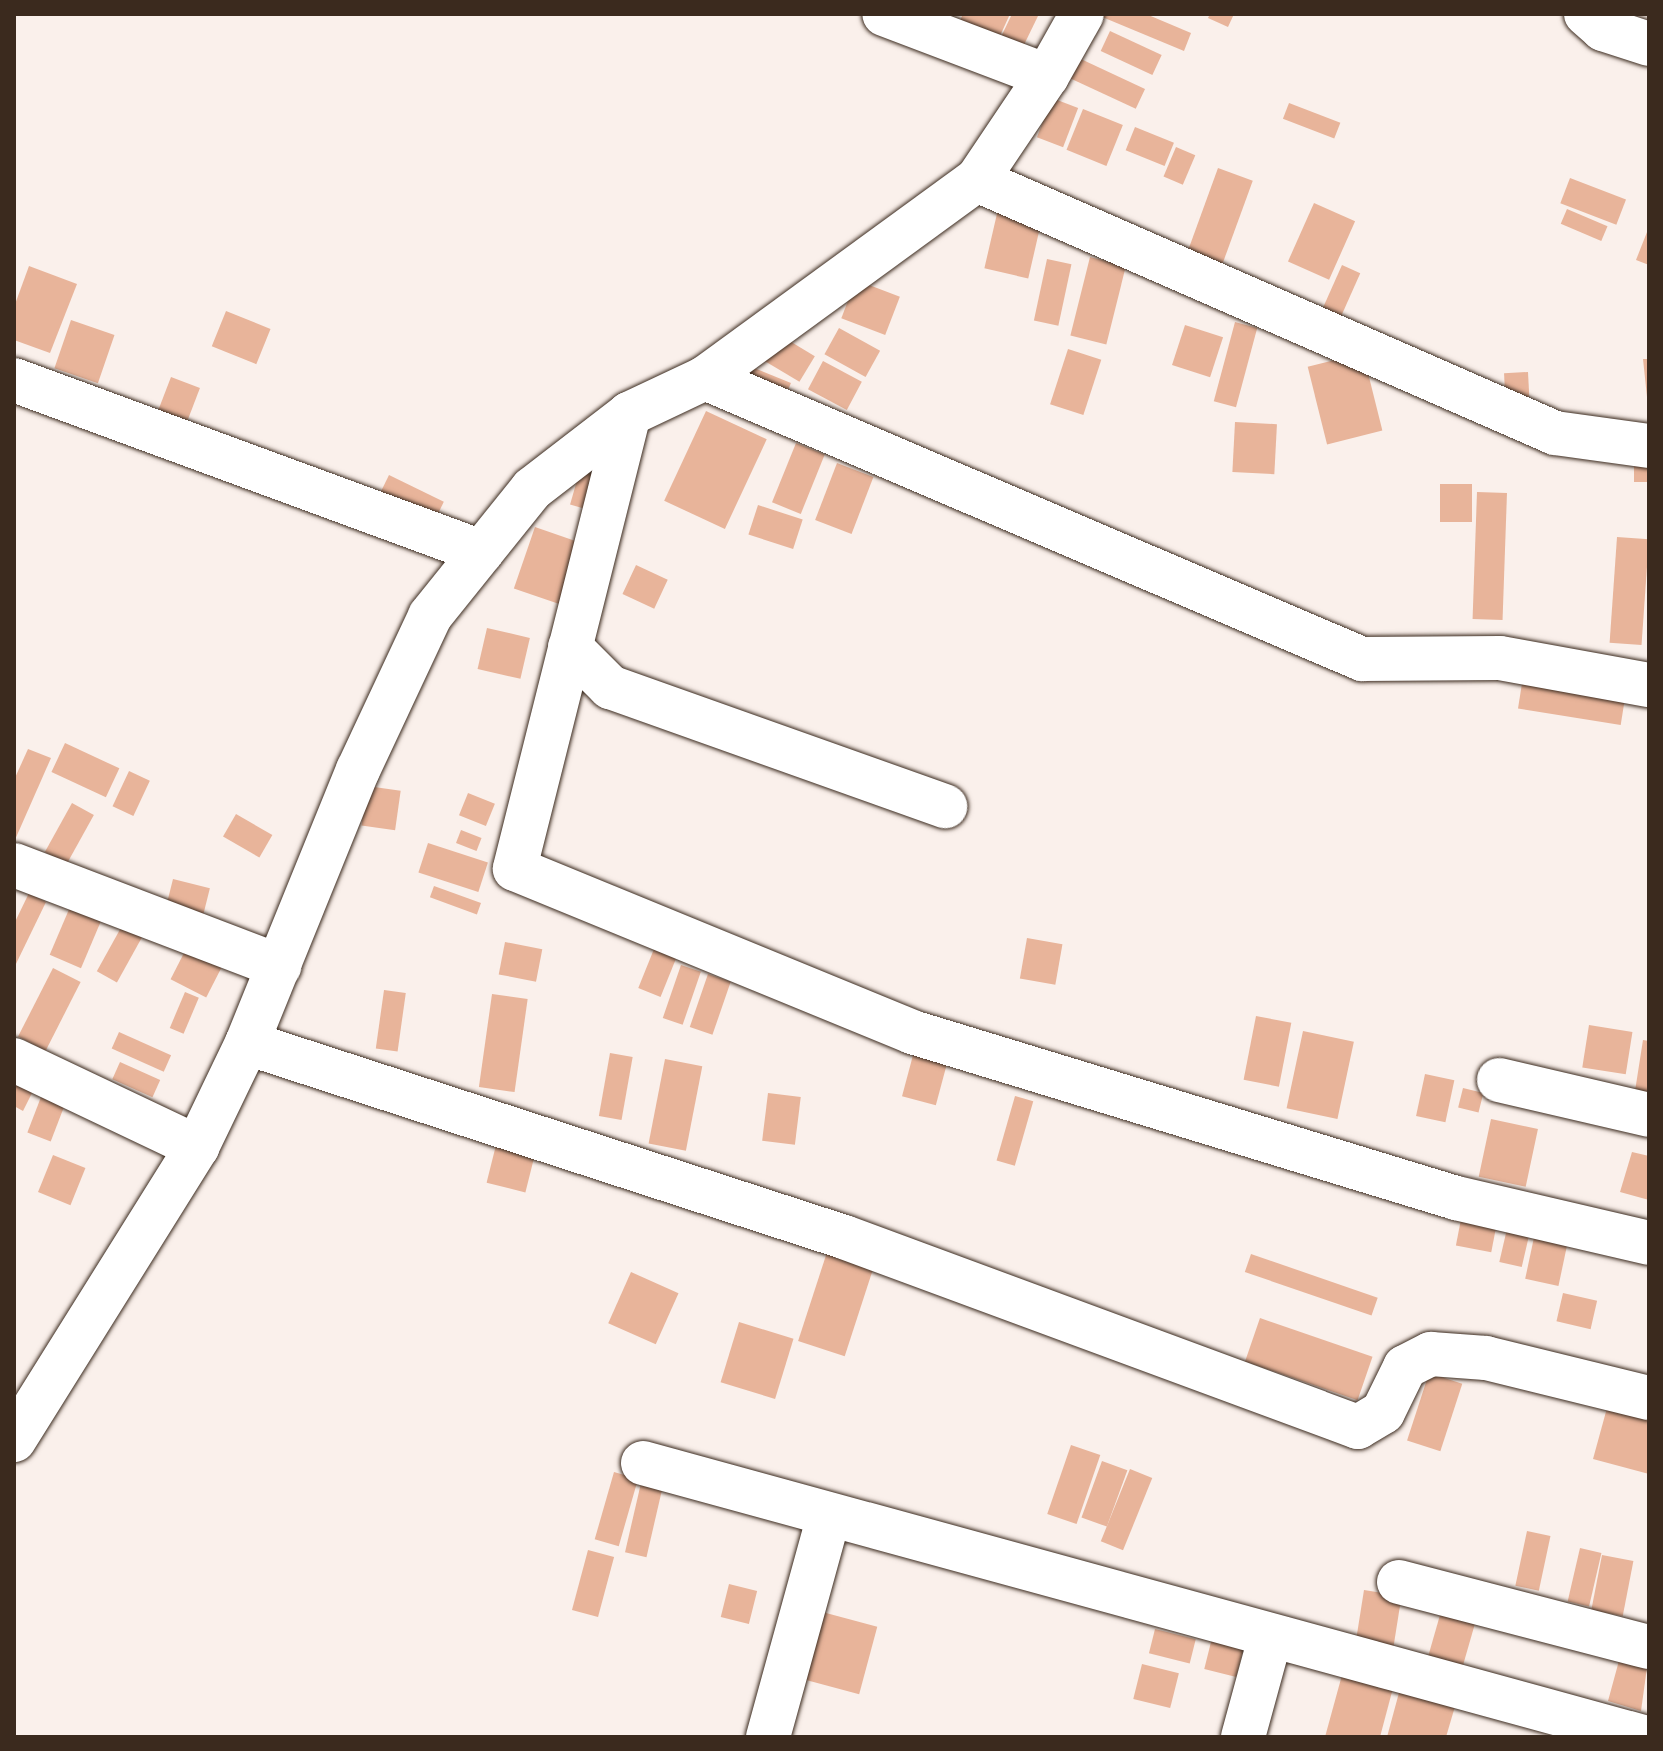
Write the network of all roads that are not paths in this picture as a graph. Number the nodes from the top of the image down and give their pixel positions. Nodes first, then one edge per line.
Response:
1 (884, 14) edge
2 (1082, 14) edge
3 (1586, 14) edge
4 (1649, 44) edge
5 (1047, 76) junction
6 (977, 180) junction
7 (705, 378) junction
8 (14, 380) edge
9 (629, 414) junction
10 (1649, 446) edge
11 (481, 552) junction
12 (570, 647) junction
13 (1649, 685) edge
14 (945, 806) dead end
15 (14, 865) edge
16 (279, 966) junction
17 (247, 1043) junction
18 (14, 1060) edge
19 (1499, 1080) dead end
20 (1649, 1115) edge
21 (197, 1147) junction
22 (1649, 1243) edge
23 (1649, 1398) edge
24 (14, 1440) edge
25 (643, 1463) dead end
26 (829, 1515) junction
27 (1399, 1582) dead end
28 (1270, 1638) junction
29 (1649, 1647) edge
30 (768, 1737) edge
31 (1243, 1737) edge
32 (1643, 1737) edge

1 - 5 street
2 - 5 street
3 - 4 street
5 - 6 street
6 - 7 street
6 - 10 street
7 - 9 street
7 - 13 street
8 - 11 street
9 - 11 street
9 - 12 street
11 - 16 street
12 - 14 street
12 - 22 street
15 - 16 street
16 - 17 street
17 - 21 street
17 - 23 street
18 - 21 street
19 - 20 street
21 - 24 street
25 - 26 street
26 - 28 street
26 - 30 street
27 - 29 street
28 - 31 street
28 - 32 street

